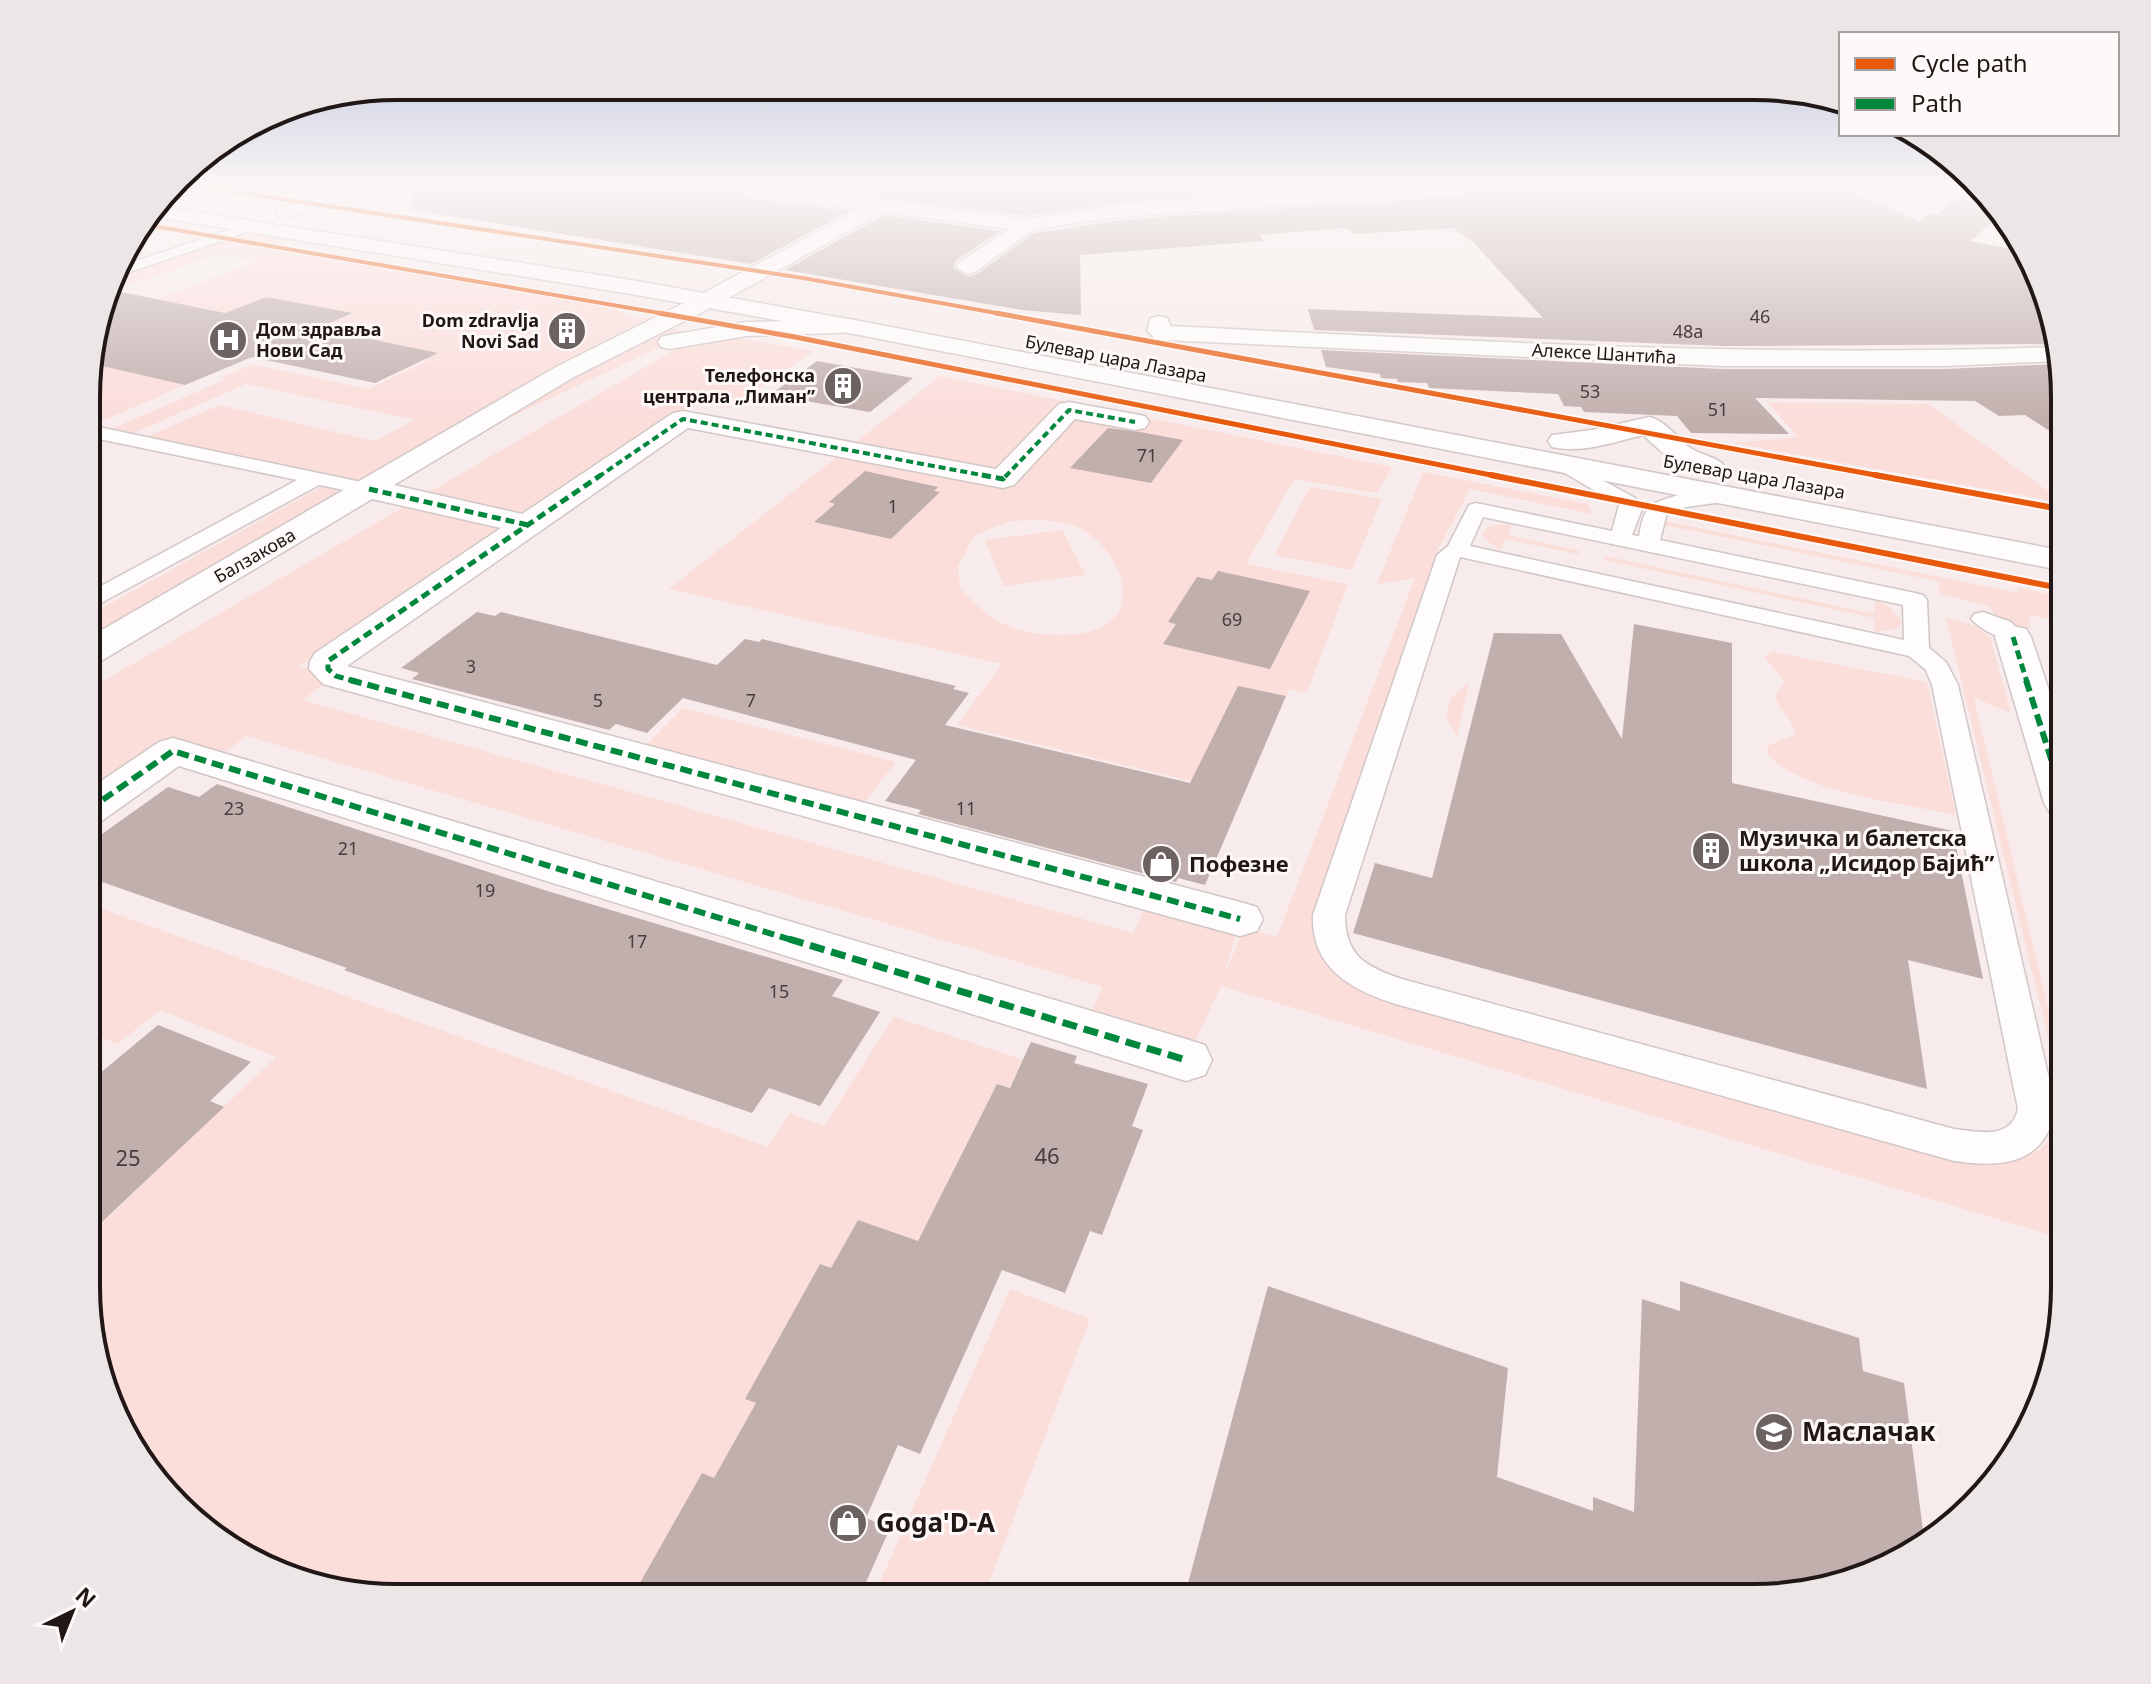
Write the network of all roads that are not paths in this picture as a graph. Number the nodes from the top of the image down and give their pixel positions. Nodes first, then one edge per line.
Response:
1 (494, 266) edge
2 (580, 266) edge
3 (789, 266) edge
4 (810, 266) edge
5 (631, 287) junction
6 (745, 295) junction
7 (706, 301) junction
8 (1159, 323) dead end
9 (854, 327) junction
10 (668, 332) junction
11 (639, 336) junction
12 (2047, 354) edge
13 (1668, 358) junction
14 (1655, 404) junction
15 (1135, 422) dead end
16 (100, 433) edge
17 (1566, 455) junction
18 (422, 459) junction
19 (318, 477) junction
20 (1717, 483) junction
21 (369, 489) junction
22 (528, 525) junction
23 (2051, 532) edge
24 (1619, 539) junction
25 (1648, 545) junction
26 (1457, 550) junction
27 (2051, 558) edge
28 (100, 596) edge
29 (1998, 628) dead end
30 (100, 646) edge
31 (1917, 650) junction
32 (2051, 766) edge
33 (100, 802) edge
34 (1240, 919) dead end
35 (1186, 1060) dead end

1 - 5 street, Булевар цара Лазара
2 - 6 street, Булевар цара Лазара
3 - 6 street
4 - 6 street
5 - 7 street, Булевар цара Лазара
5 - 11 street
6 - 7 street, Булевар цара Лазара
6 - 9 street, Булевар цара Лазара
6 - 10 street, Балзакова
6 - 17 street, Булевар цара Лазара
7 - 10 street
8 - 13 street, Алексе Шантића
9 - 10 street, Булевар цара Лазара
9 - 17 street, Булевар цара Лазара
10 - 11 street, Балзакова
10 - 18 street, Балзакова
11 - 18 street, Балзакова
12 - 13 street, Алексе Шантића
13 - 14 street
14 - 17 street
14 - 20 street
15 - 22 street
16 - 19 lane
17 - 20 street, Булевар цара Лазара
17 - 24 lane
18 - 21 street, Балзакова
19 - 21 lane
19 - 28 lane
20 - 23 street, Булевар цара Лазара
20 - 25 lane
20 - 27 street, Булевар цара Лазара
21 - 22 street
21 - 30 street, Балзакова
22 - 34 street
24 - 25 lane
24 - 26 lane
25 - 31 lane
26 - 31 lane
26 - 31 lane
29 - 32 street
33 - 35 street

